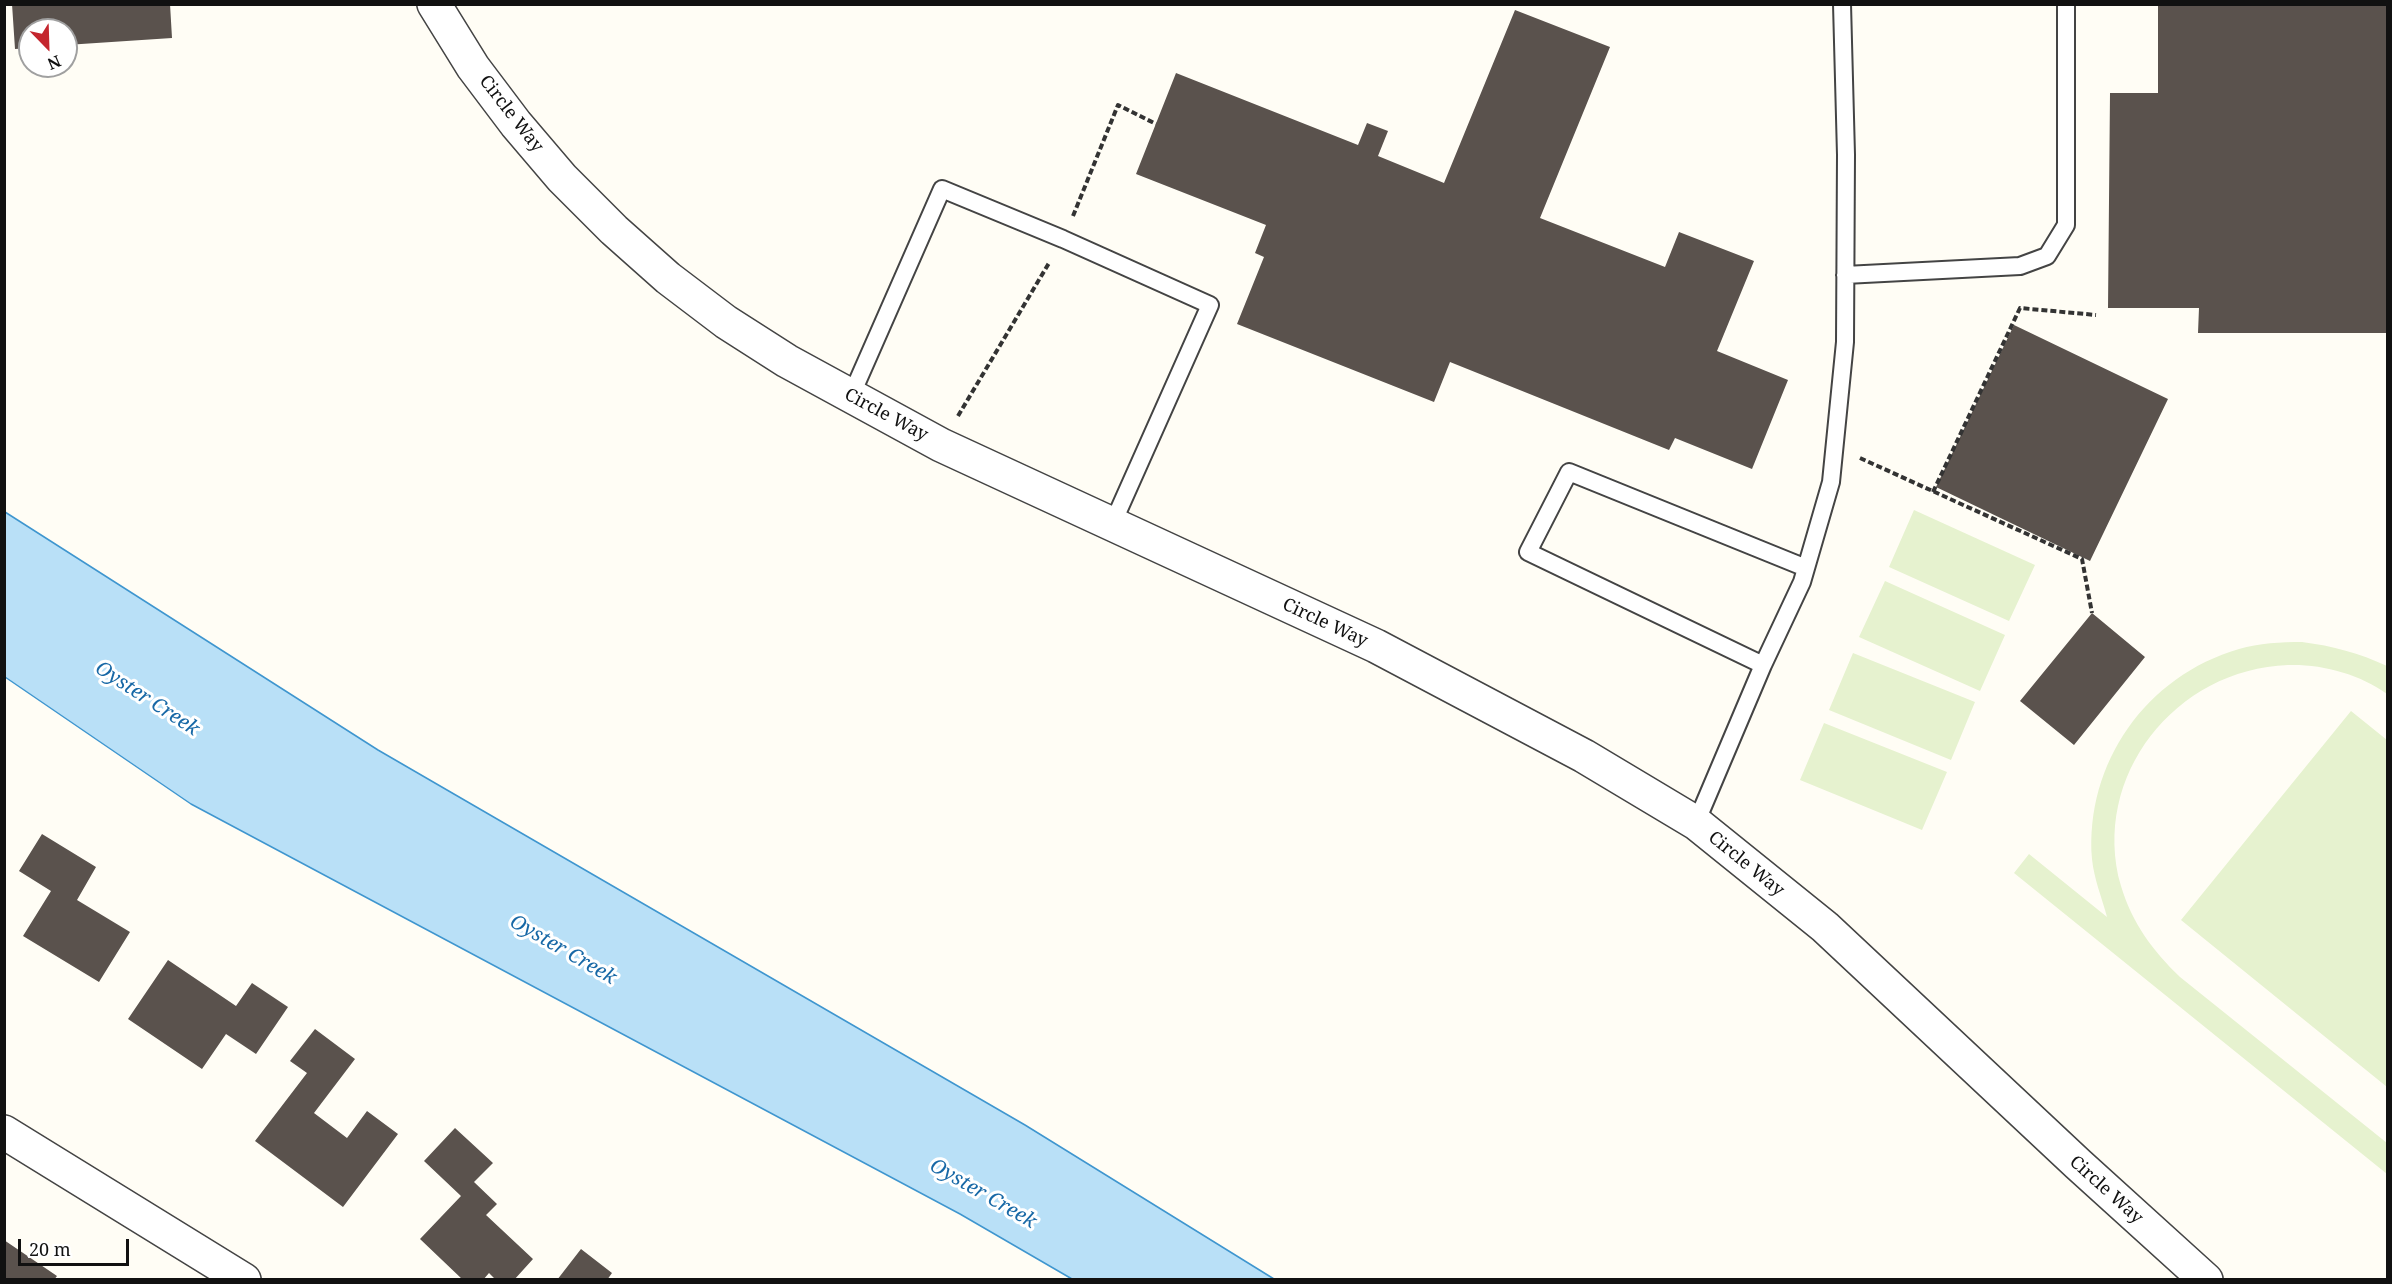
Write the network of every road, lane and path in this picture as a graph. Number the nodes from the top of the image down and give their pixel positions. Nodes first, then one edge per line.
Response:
1 (434, 4) edge
2 (1842, 4) edge
3 (2066, 4) edge
4 (1845, 275) junction
5 (2096, 315) dead end
6 (851, 396) junction
7 (1835, 447) junction
8 (1934, 492) junction
9 (1112, 525) junction
10 (1806, 568) junction
11 (2092, 613) dead end
12 (1763, 665) junction
13 (1696, 823) junction
14 (4, 1132) edge
15 (244, 1280) edge
16 (2206, 1280) edge

1 - 6 street, Circle Way
2 - 4 lane
3 - 4 lane
4 - 7 lane
5 - 8 path
6 - 9 street, Circle Way
6 - 9 lane
7 - 8 path
7 - 10 lane
8 - 11 path
9 - 13 street, Circle Way
10 - 12 lane
10 - 12 lane
12 - 13 lane
13 - 16 street, Circle Way
14 - 15 street

